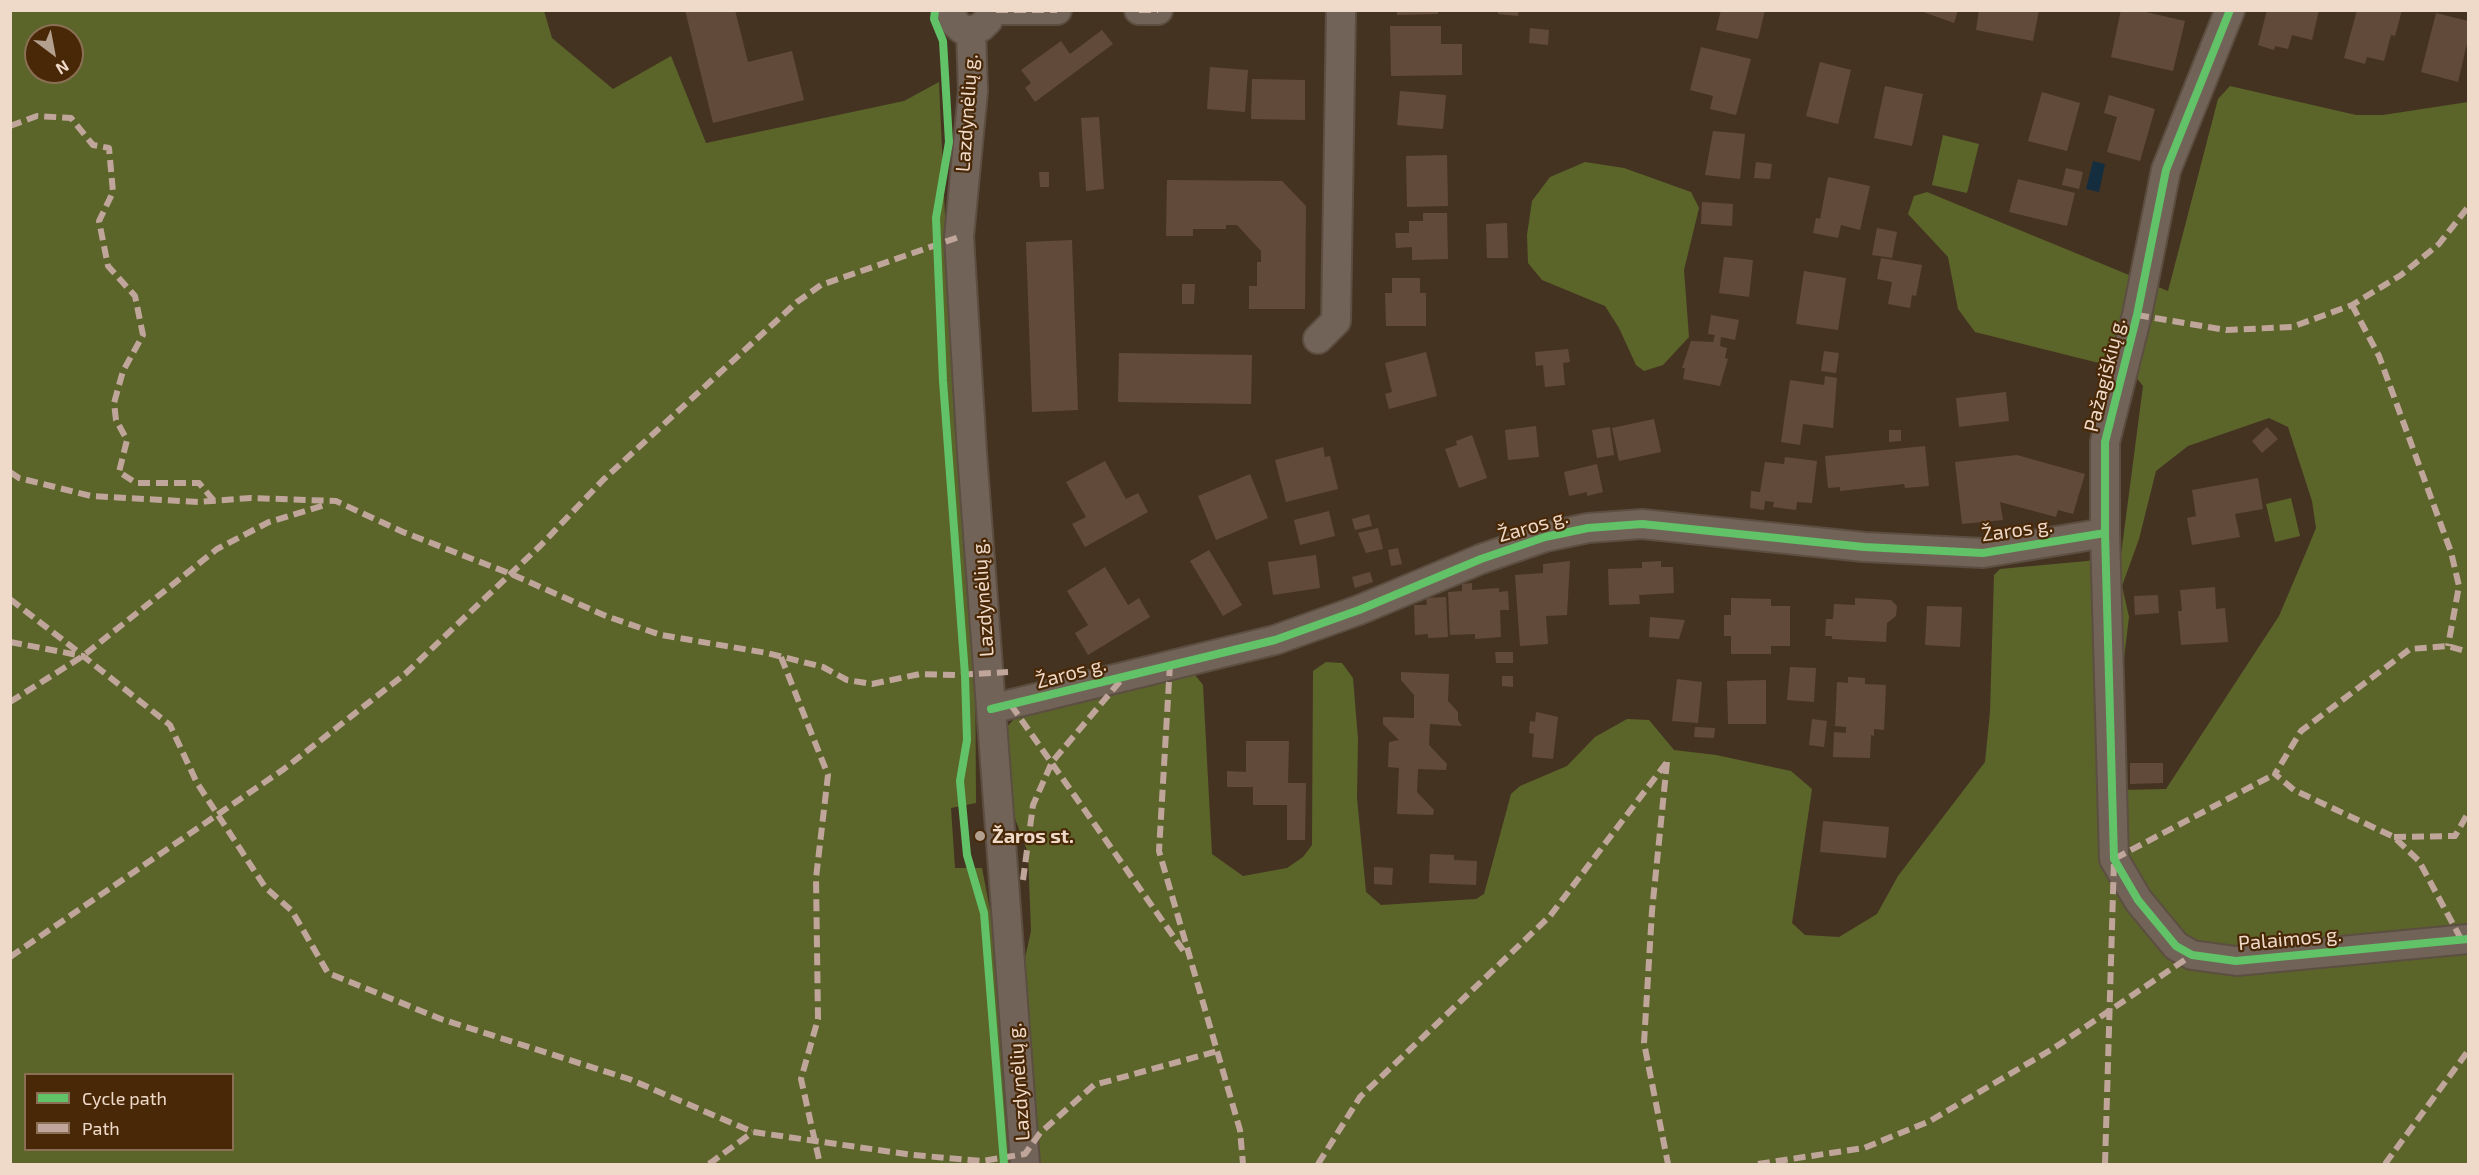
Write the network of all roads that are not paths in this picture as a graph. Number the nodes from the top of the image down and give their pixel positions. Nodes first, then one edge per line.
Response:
1 (950, 10) edge
2 (996, 10) edge
3 (1057, 10) edge
4 (1139, 10) edge
5 (1158, 10) edge
6 (1341, 10) edge
7 (2230, 10) edge
8 (981, 21) edge
9 (1318, 339) dead end
10 (2105, 533) junction
11 (991, 709) junction
12 (2138, 900) joint
13 (2469, 939) edge
14 (1025, 1164) edge

1 - 8 street
2 - 3 street
4 - 5 street
6 - 9 street
7 - 10 street, Pažagiškių g.
8 - 11 street, Lazdynėlių g.
10 - 11 street, Žaros g.
10 - 12 street, Pažagiškių g.
11 - 14 street, Lazdynėlių g.
12 - 13 street, Palaimos g.

